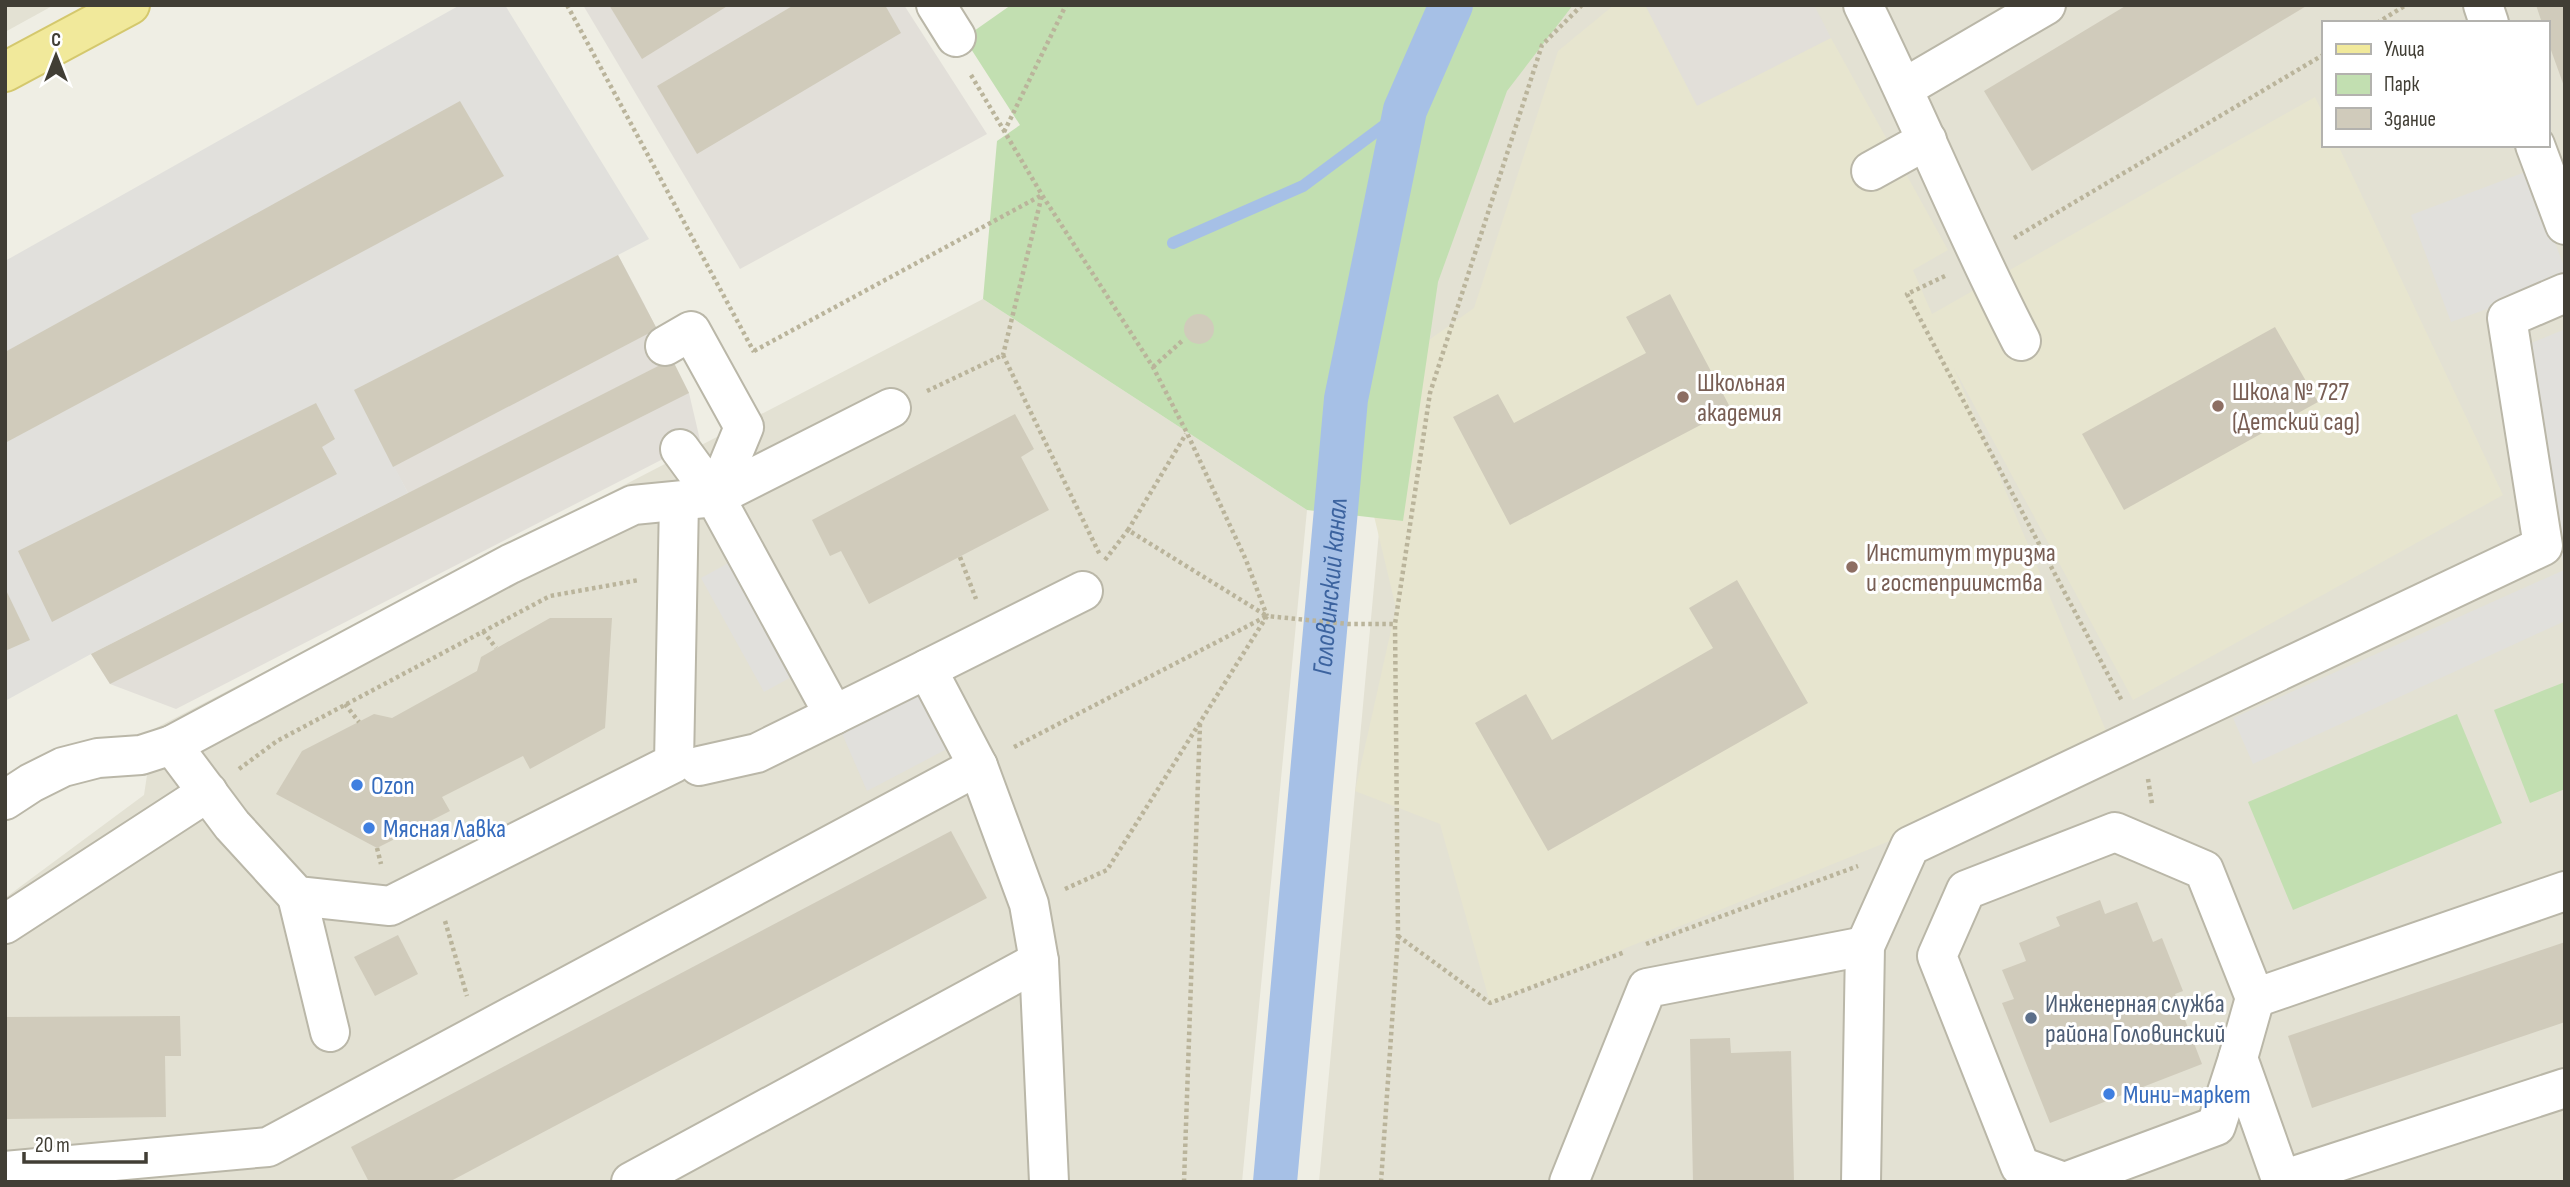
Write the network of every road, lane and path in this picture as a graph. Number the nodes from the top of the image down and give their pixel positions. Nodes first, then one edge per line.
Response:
1 (130, 5) edge
2 (567, 5) edge
3 (936, 5) edge
4 (1066, 5) edge
5 (1582, 5) edge
6 (1863, 5) edge
7 (2046, 5) edge
8 (2406, 5) edge
9 (2380, 21) edge
10 (956, 37) joint
11 (2322, 56) edge
12 (5, 72) edge
13 (1904, 88) junction
14 (1004, 132) junction
15 (1927, 140) junction
16 (2536, 147) edge
17 (1871, 171) dead end
18 (1042, 195) junction
19 (2565, 225) edge
20 (1979, 259) junction
21 (2565, 293) edge
22 (1182, 341) dead end
23 (2021, 341) dead end
24 (665, 346) dead end
25 (754, 351) junction
26 (1003, 355) junction
27 (752, 364) dead end
28 (1153, 367) junction
29 (891, 408) joint
30 (1187, 433) junction
31 (680, 449) dead end
32 (697, 499) junction
33 (678, 572) junction
34 (1093, 577) joint
35 (1267, 616) junction
36 (1395, 624) junction
37 (484, 632) junction
38 (496, 648) dead end
39 (927, 669) junction
40 (345, 704) junction
41 (834, 715) junction
42 (359, 722) dead end
43 (1200, 723) junction
44 (2141, 737) junction
45 (172, 745) junction
46 (699, 766) dead end
47 (978, 766) junction
48 (208, 792) junction
49 (5, 800) edge
50 (1910, 846) junction
51 (2159, 850) junction
52 (435, 885) junction
53 (2565, 891) edge
54 (297, 896) junction
55 (1029, 904) junction
56 (5, 924) edge
57 (1398, 935) junction
58 (1643, 946) dead end
59 (1865, 946) junction
60 (1630, 950) dead end
61 (1039, 961) junction
62 (2255, 998) junction
63 (330, 1032) dead end
64 (478, 1034) junction
65 (2238, 1058) junction
66 (2565, 1088) edge
67 (5, 1171) edge
68 (2282, 1181) edge
69 (631, 1182) edge
70 (1049, 1182) edge
71 (1184, 1182) edge
72 (1381, 1182) edge
73 (1569, 1182) edge
74 (1861, 1182) edge
75 (2065, 1182) edge

1 - 12 main road
2 - 25 path
3 - 10 lane
4 - 14 path
5 - 36 path
6 - 13 lane
7 - 13 lane
8 - 9 path
10 - 14 path
11 - 20 path
13 - 15 lane
14 - 18 path
15 - 17 lane
15 - 20 lane
16 - 19 lane
18 - 25 path
18 - 26 path
18 - 28 path
20 - 23 lane
20 - 44 path
21 - 44 lane
22 - 28 path
24 - 32 lane
25 - 27 path
26 - 29 path
26 - 34 path
28 - 30 path
29 - 32 lane
30 - 35 path
30 - 35 path
31 - 32 lane
32 - 33 lane
32 - 41 lane
32 - 45 lane
33 - 37 path
33 - 52 lane
34 - 39 lane
35 - 36 path
35 - 43 path
35 - 47 path
36 - 57 path
37 - 38 path
37 - 40 path
39 - 41 lane
39 - 47 lane
40 - 42 path
40 - 48 path
41 - 46 lane
43 - 55 path
43 - 71 path
44 - 50 lane
44 - 51 path
45 - 48 lane
45 - 49 lane
47 - 55 lane
47 - 64 lane
48 - 54 lane
48 - 56 lane
50 - 58 path
50 - 59 lane
51 - 62 lane
51 - 75 lane
52 - 54 lane
52 - 64 path
53 - 62 lane
54 - 63 lane
55 - 61 lane
57 - 60 path
57 - 72 path
59 - 73 lane
59 - 74 lane
61 - 69 lane
61 - 70 lane
62 - 65 lane
64 - 67 lane
65 - 68 lane
65 - 75 lane
66 - 68 lane

